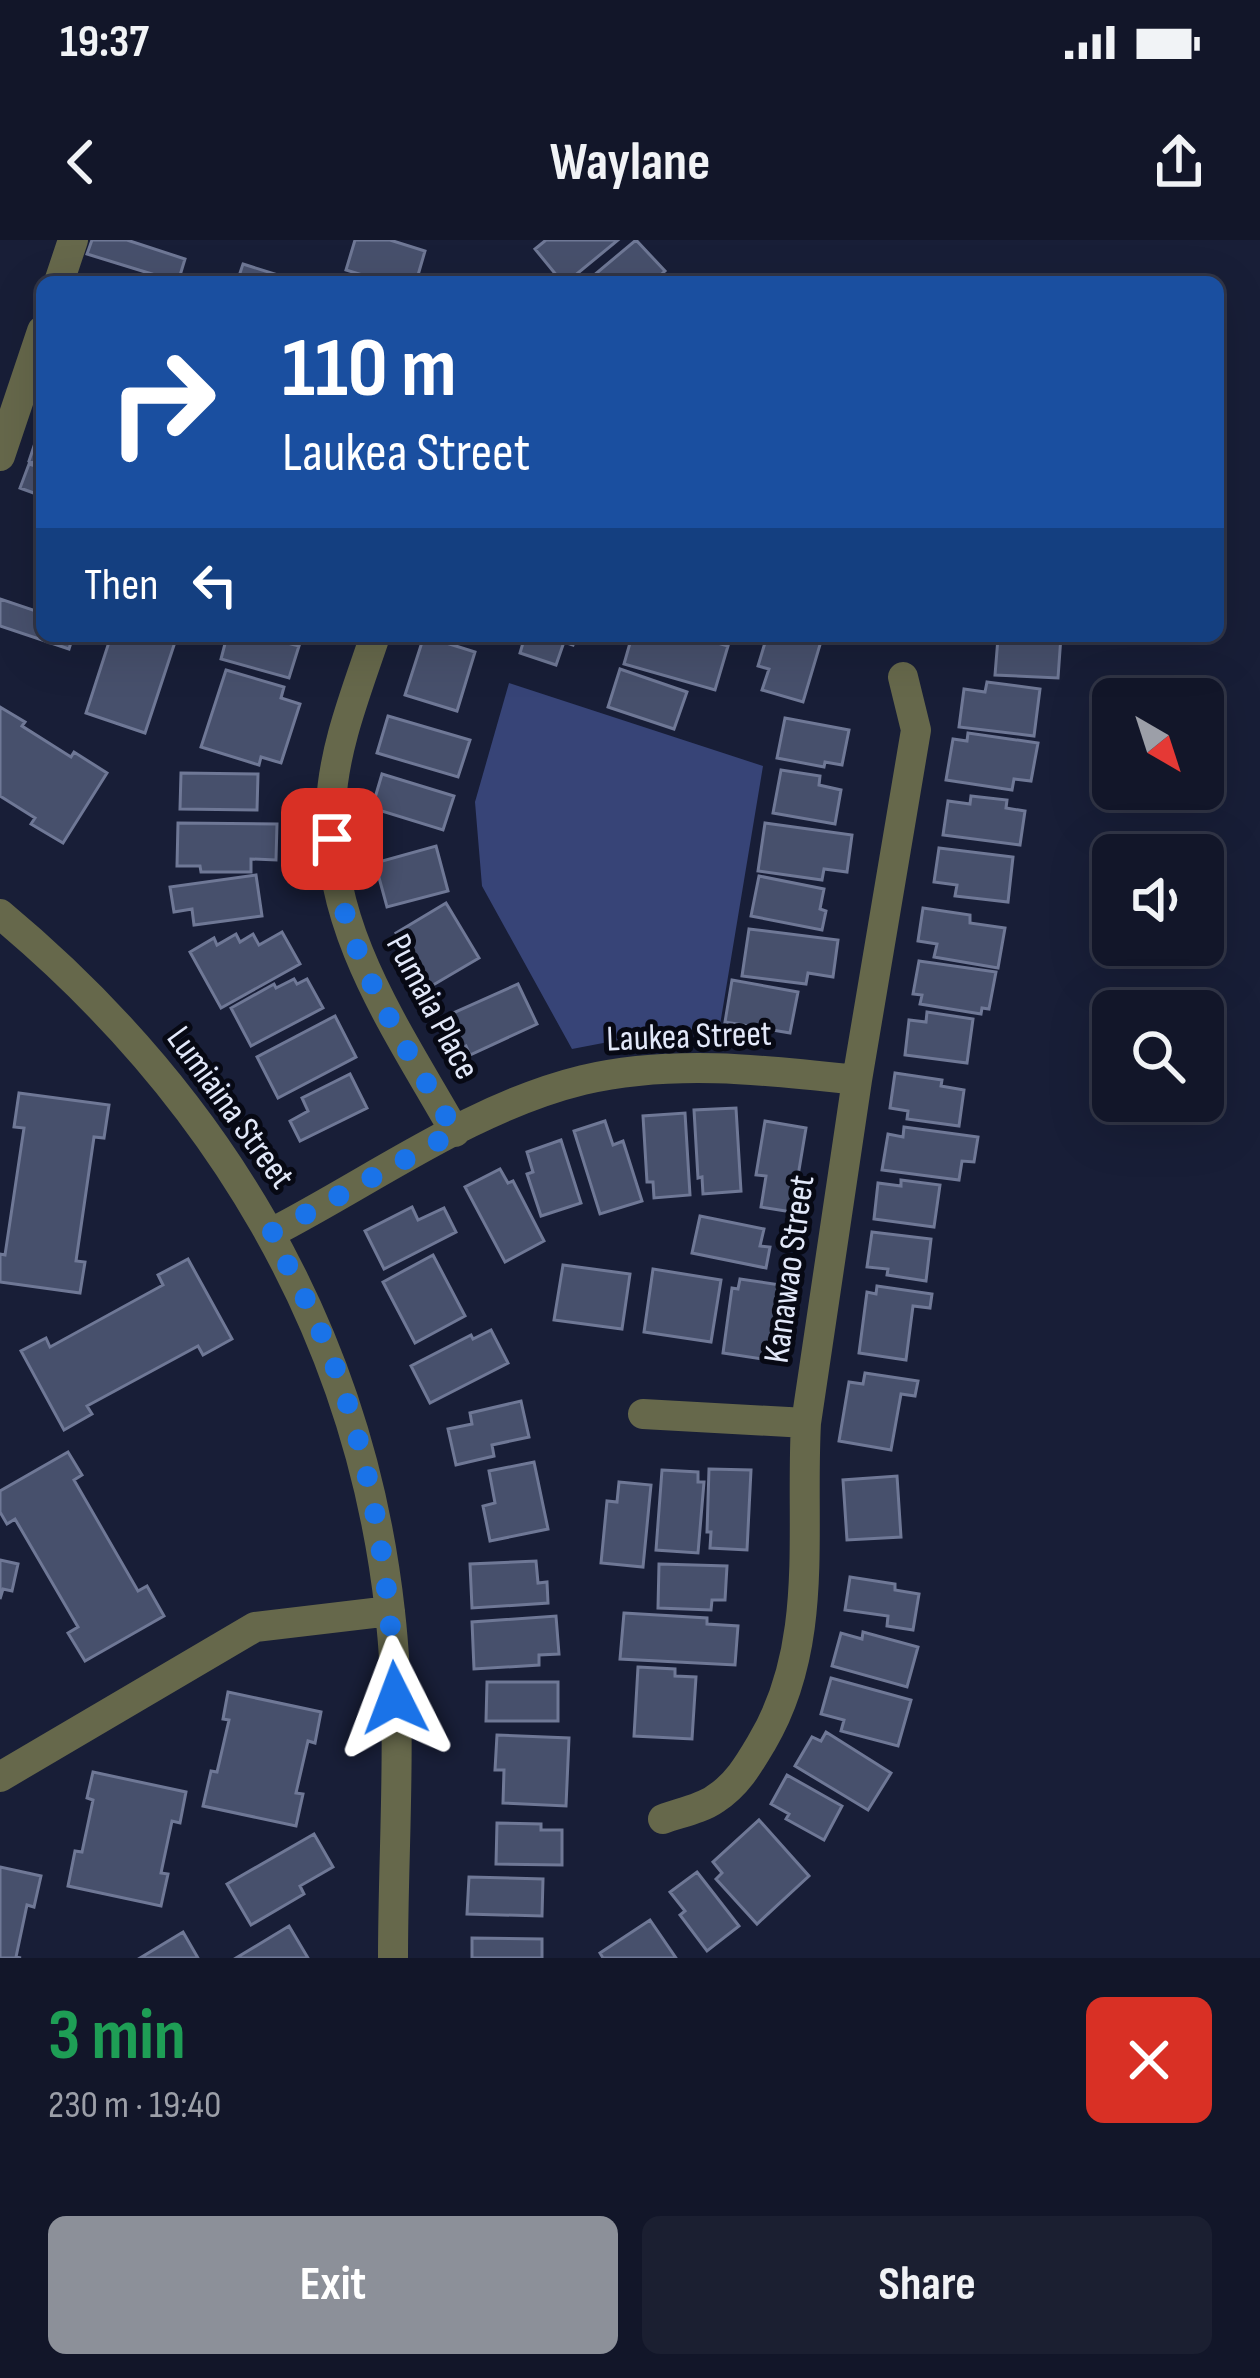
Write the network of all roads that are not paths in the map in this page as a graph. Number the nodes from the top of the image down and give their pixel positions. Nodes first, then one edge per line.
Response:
1 (73, 240) edge
2 (61, 276) edge
3 (36, 350) edge
4 (0, 456) edge
5 (373, 642) edge
6 (903, 677) dead end
7 (0, 914) edge
8 (857, 1080) junction
9 (455, 1132) junction
10 (271, 1233) junction
11 (643, 1414) dead end
12 (806, 1424) junction
13 (390, 1611) junction
14 (0, 1777) edge
15 (663, 1819) dead end
16 (393, 1958) edge

1 - 2 street
3 - 4 street
5 - 9 street, Pumaia Place
6 - 8 street, Kanawao Street
7 - 10 street, Lumiaina Street
8 - 9 street, Laukea Street
8 - 12 street, Kanawao Street
9 - 10 street, Laukea Street
10 - 13 street, Lumiaina Street
11 - 12 street
12 - 15 street, Kanawao Street
13 - 14 street
13 - 16 street, Lumiaina Street

